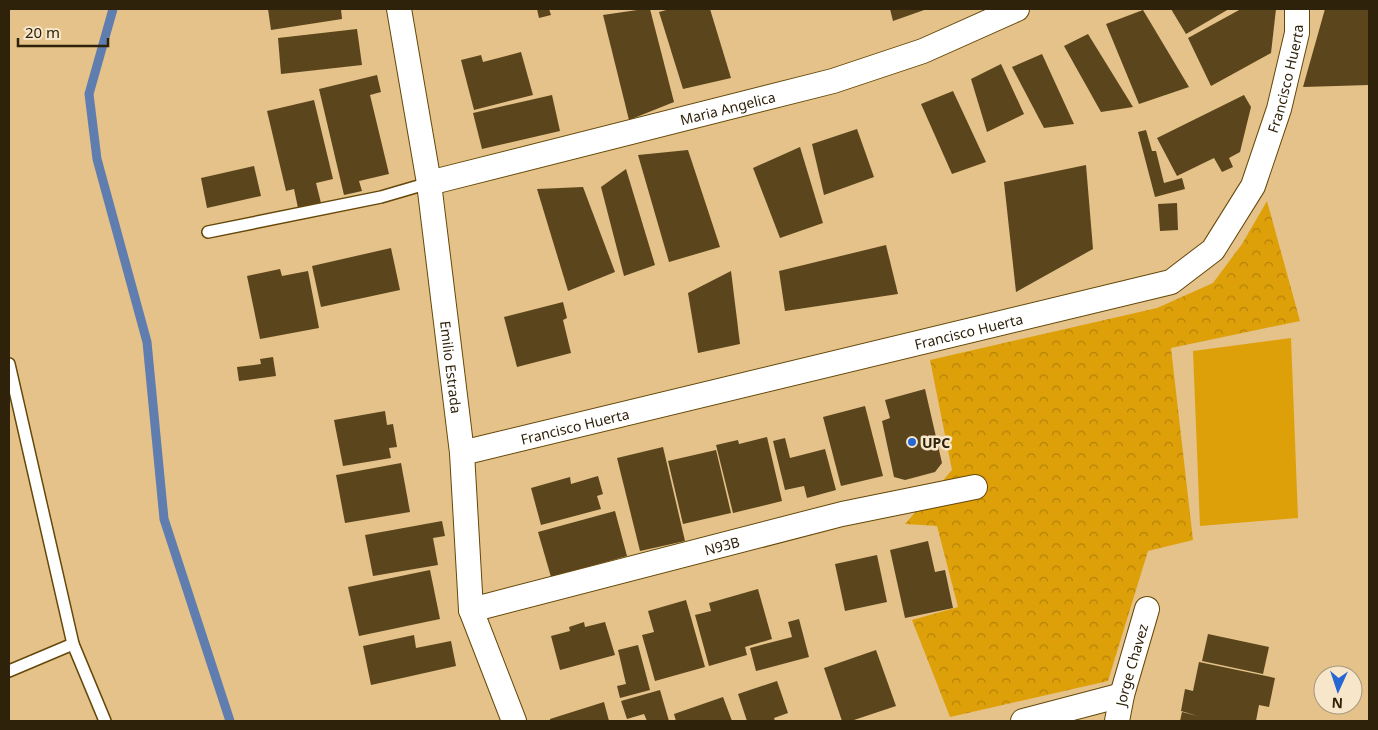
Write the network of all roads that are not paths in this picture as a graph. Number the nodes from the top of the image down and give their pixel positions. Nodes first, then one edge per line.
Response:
1 (399, 9) edge
2 (1017, 9) edge
3 (1297, 9) edge
4 (429, 183) junction
5 (208, 232) dead end
6 (9, 364) edge
7 (462, 453) junction
8 (975, 487) dead end
9 (1147, 609) dead end
10 (471, 610) junction
11 (73, 644) junction
12 (9, 671) edge
13 (1122, 695) junction
14 (105, 721) edge
15 (514, 721) edge
16 (1023, 721) edge
17 (1117, 721) edge

1 - 4 street, Emilio Estrada
2 - 4 street, Maria Angelica
3 - 7 street, Francisco Huerta
4 - 5 lane
4 - 7 street, Emilio Estrada
6 - 11 lane
7 - 10 street, Emilio Estrada
8 - 10 street, N93B
9 - 13 street, Jorge Chavez
10 - 15 street, Emilio Estrada
11 - 12 lane
11 - 14 lane
13 - 16 street
13 - 17 street, Jorge Chavez

